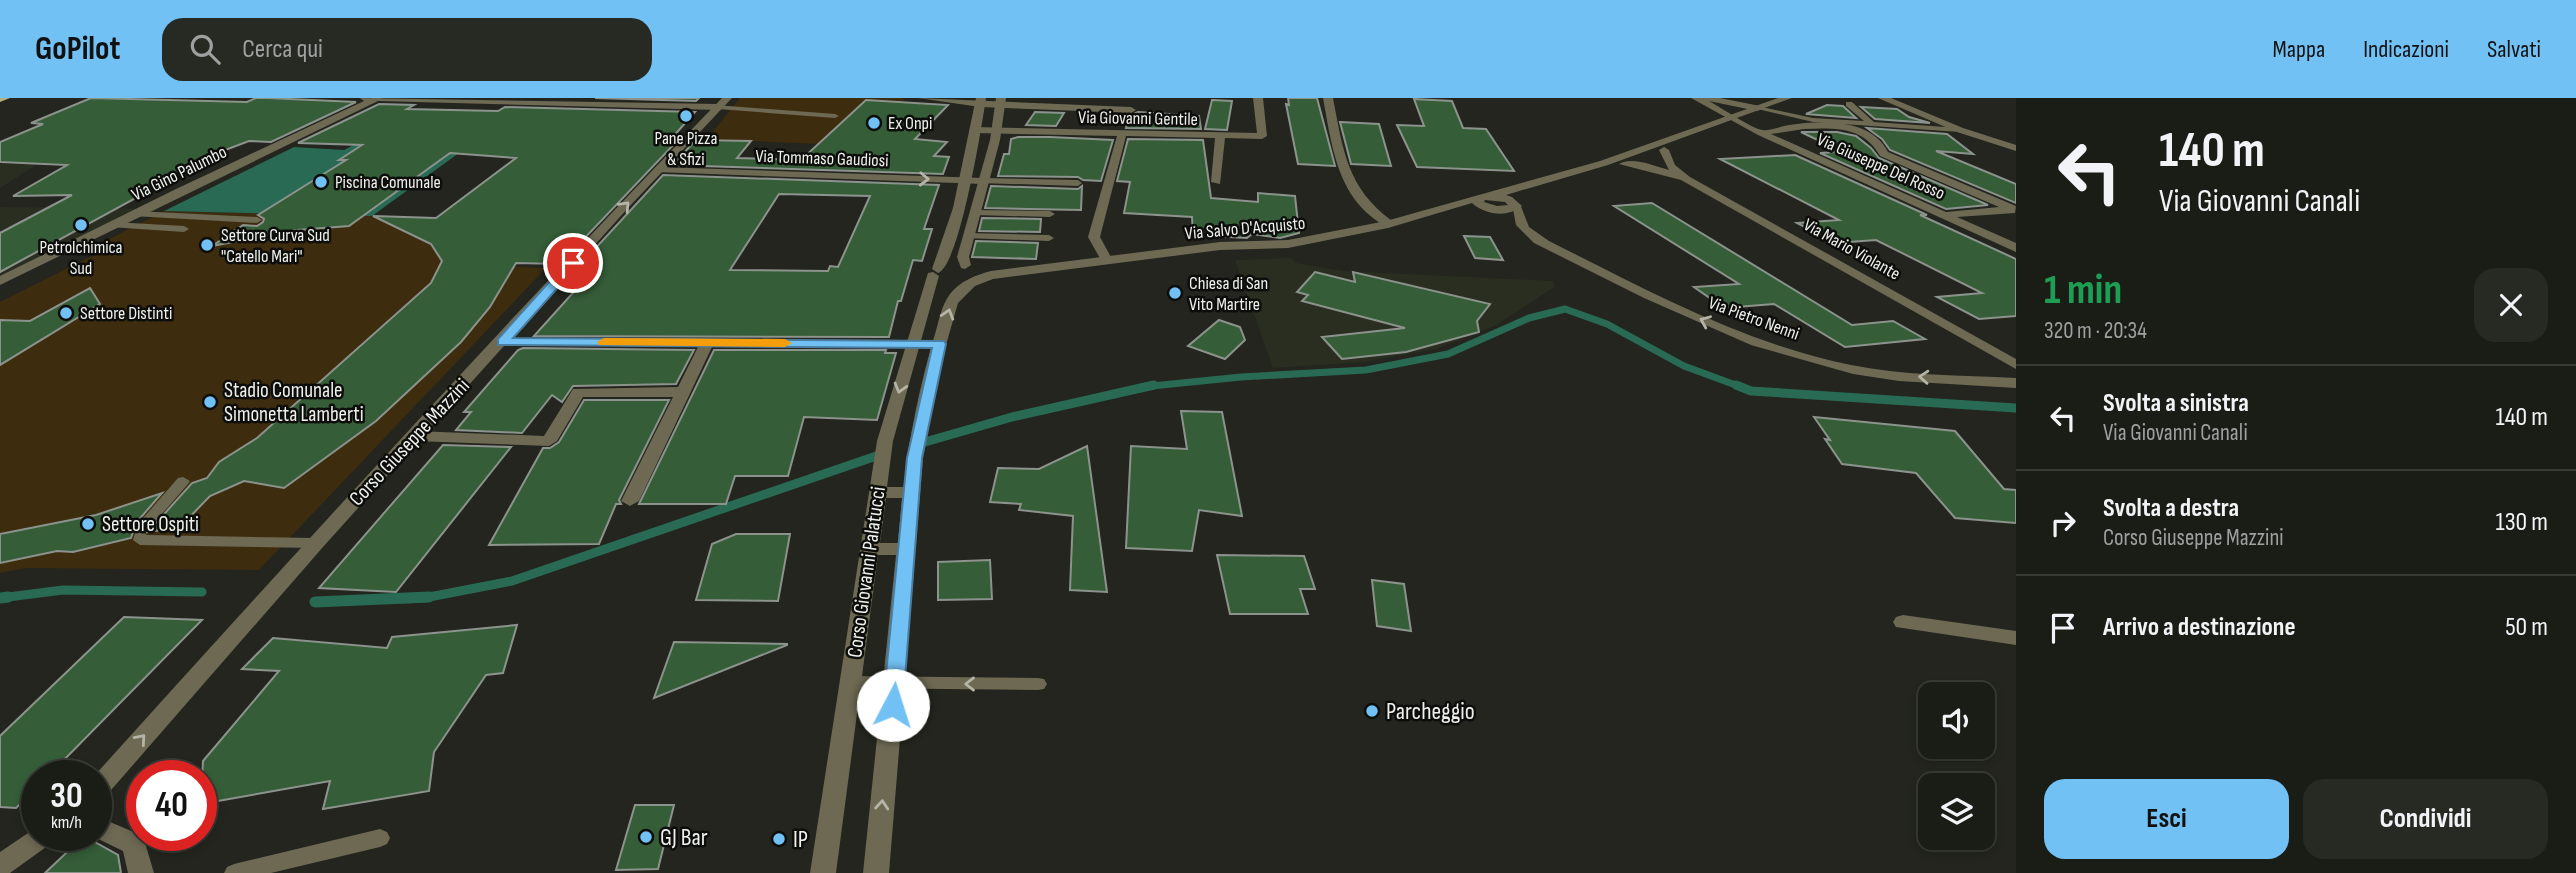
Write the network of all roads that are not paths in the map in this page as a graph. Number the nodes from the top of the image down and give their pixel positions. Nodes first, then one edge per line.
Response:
1 (5, 98) edge
2 (352, 98) edge
3 (376, 98) edge
4 (923, 98) edge
5 (1258, 98) edge
6 (1328, 98) edge
7 (1696, 98) edge
8 (1705, 98) edge
9 (1785, 98) edge
10 (1883, 98) edge
11 (0, 99) edge
12 (980, 101) edge
13 (1000, 101) edge
14 (723, 103) edge
15 (1849, 104) dead end
16 (1758, 108) junction
17 (1131, 110) dead end
18 (835, 116) dead end
19 (1731, 118) junction
20 (1872, 124) junction
21 (1904, 126) junction
22 (974, 130) junction
23 (1960, 130) junction
24 (996, 131) junction
25 (1762, 133) junction
26 (1122, 134) junction
27 (1220, 136) junction
28 (1918, 137) dead end
29 (2016, 148) edge
30 (1664, 150) junction
31 (1624, 164) junction
32 (659, 170) junction
33 (1686, 179) junction
34 (964, 181) junction
35 (983, 181) junction
36 (1216, 182) dead end
37 (1078, 183) dead end
38 (1485, 200) junction
39 (1516, 206) junction
40 (974, 212) junction
41 (136, 214) junction
42 (1050, 214) dead end
43 (1947, 215) junction
44 (257, 220) dead end
45 (1388, 223) junction
46 (113, 225) junction
47 (184, 229) dead end
48 (968, 236) junction
49 (1049, 238) dead end
50 (2016, 248) edge
51 (1106, 260) junction
52 (969, 266) junction
53 (1047, 266) junction
54 (936, 272) junction
55 (0, 281) edge
56 (970, 283) junction
57 (502, 342) junction
58 (707, 343) junction
59 (914, 344) junction
60 (939, 344) junction
61 (1998, 354) junction
62 (2016, 363) edge
63 (1993, 381) junction
64 (2016, 383) edge
65 (683, 392) junction
66 (415, 436) junction
67 (183, 481) dead end
68 (878, 485) junction
69 (912, 492) junction
70 (630, 501) dead end
71 (316, 543) junction
72 (869, 549) junction
73 (906, 549) junction
74 (1903, 622) dead end
75 (2016, 638) edge
76 (850, 682) junction
77 (895, 684) junction
78 (1038, 684) dead end
79 (112, 772) edge
80 (112, 834) edge
81 (380, 838) dead end
82 (21, 851) edge
83 (0, 866) edge
84 (141, 873) edge
85 (234, 873) edge
86 (823, 873) edge
87 (876, 873) edge

1 - 11 main road
2 - 3 street
3 - 14 street
3 - 41 street, Via Gino Palumbo
4 - 12 street
5 - 27 street, Via Giovanni Gentile
6 - 45 street
7 - 19 street, Via Giuseppe Del Rosso
8 - 16 street
9 - 16 street
10 - 23 street
12 - 13 street
12 - 22 street, Corso Giovanni Palatucci
13 - 17 street
13 - 24 street
14 - 18 lane
14 - 32 street, Corso Giuseppe Mazzini
15 - 20 lane
16 - 19 street
16 - 20 lane
19 - 25 street, Via Giuseppe Del Rosso
19 - 30 street
19 - 38 street
20 - 21 lane
21 - 23 lane
21 - 28 lane
22 - 24 street, Via Giovanni Gentile
22 - 34 street, Corso Giovanni Palatucci
23 - 29 street
24 - 26 street, Via Giovanni Gentile
24 - 35 street
25 - 43 street, Via Giuseppe Del Rosso
25 - 43 street
26 - 27 street, Via Giovanni Gentile
26 - 51 street
27 - 36 street
30 - 31 street
30 - 33 street, Via Mario Violante
31 - 33 street, Via Mario Violante
31 - 39 street
32 -> 34 street, Via Tommaso Gaudiosi
57 -> 32 street, Corso Giuseppe Mazzini
33 - 61 street, Via Mario Violante
34 - 35 street, Via Tommaso Gaudiosi
34 - 54 street, Corso Giovanni Palatucci
35 - 37 lane
35 - 40 street
38 - 39 street
38 - 45 street, Via Salvo D'Acquisto
63 -> 39 street, Via Pietro Nenni
40 - 42 lane
40 - 48 street
41 - 44 lane
41 - 46 street, Via Gino Palumbo
43 - 50 street, Via Giuseppe Del Rosso
45 - 51 street, Via Salvo D'Acquisto
46 - 47 lane
46 - 55 street, Via Gino Palumbo
48 - 49 lane
48 - 52 street
51 - 53 street, Via Salvo D'Acquisto
52 - 53 street, Via Salvo D'Acquisto
52 - 54 street
52 - 56 street
53 - 56 street, Via Salvo D'Acquisto
54 - 56 street
54 - 59 street, Corso Giovanni Palatucci
60 -> 56 street, Corso Giovanni Palatucci
57 - 58 street
57 - 66 street, Corso Giuseppe Mazzini
58 - 59 street
58 - 65 street
59 - 60 street
59 -> 68 street, Corso Giovanni Palatucci
60 - 69 street, Corso Giovanni Palatucci
61 - 62 street, Via Mario Violante
61 - 63 street
63 - 64 street, Via Pietro Nenni
65 - 66 street
65 - 70 street
66 - 71 street, Corso Giuseppe Mazzini
67 - 71 lane
68 - 69 street
68 - 72 street, Corso Giovanni Palatucci
69 - 73 street, Corso Giovanni Palatucci
79 -> 71 street, Corso Giuseppe Mazzini
72 - 73 street
72 - 76 street, Corso Giovanni Palatucci
73 - 77 street, Corso Giovanni Palatucci
74 - 75 street
76 - 77 lane
76 - 86 street, Corso Giovanni Palatucci
78 -> 77 lane
87 -> 77 street, Corso Giovanni Palatucci
80 - 84 street
81 - 85 lane
82 - 83 street

